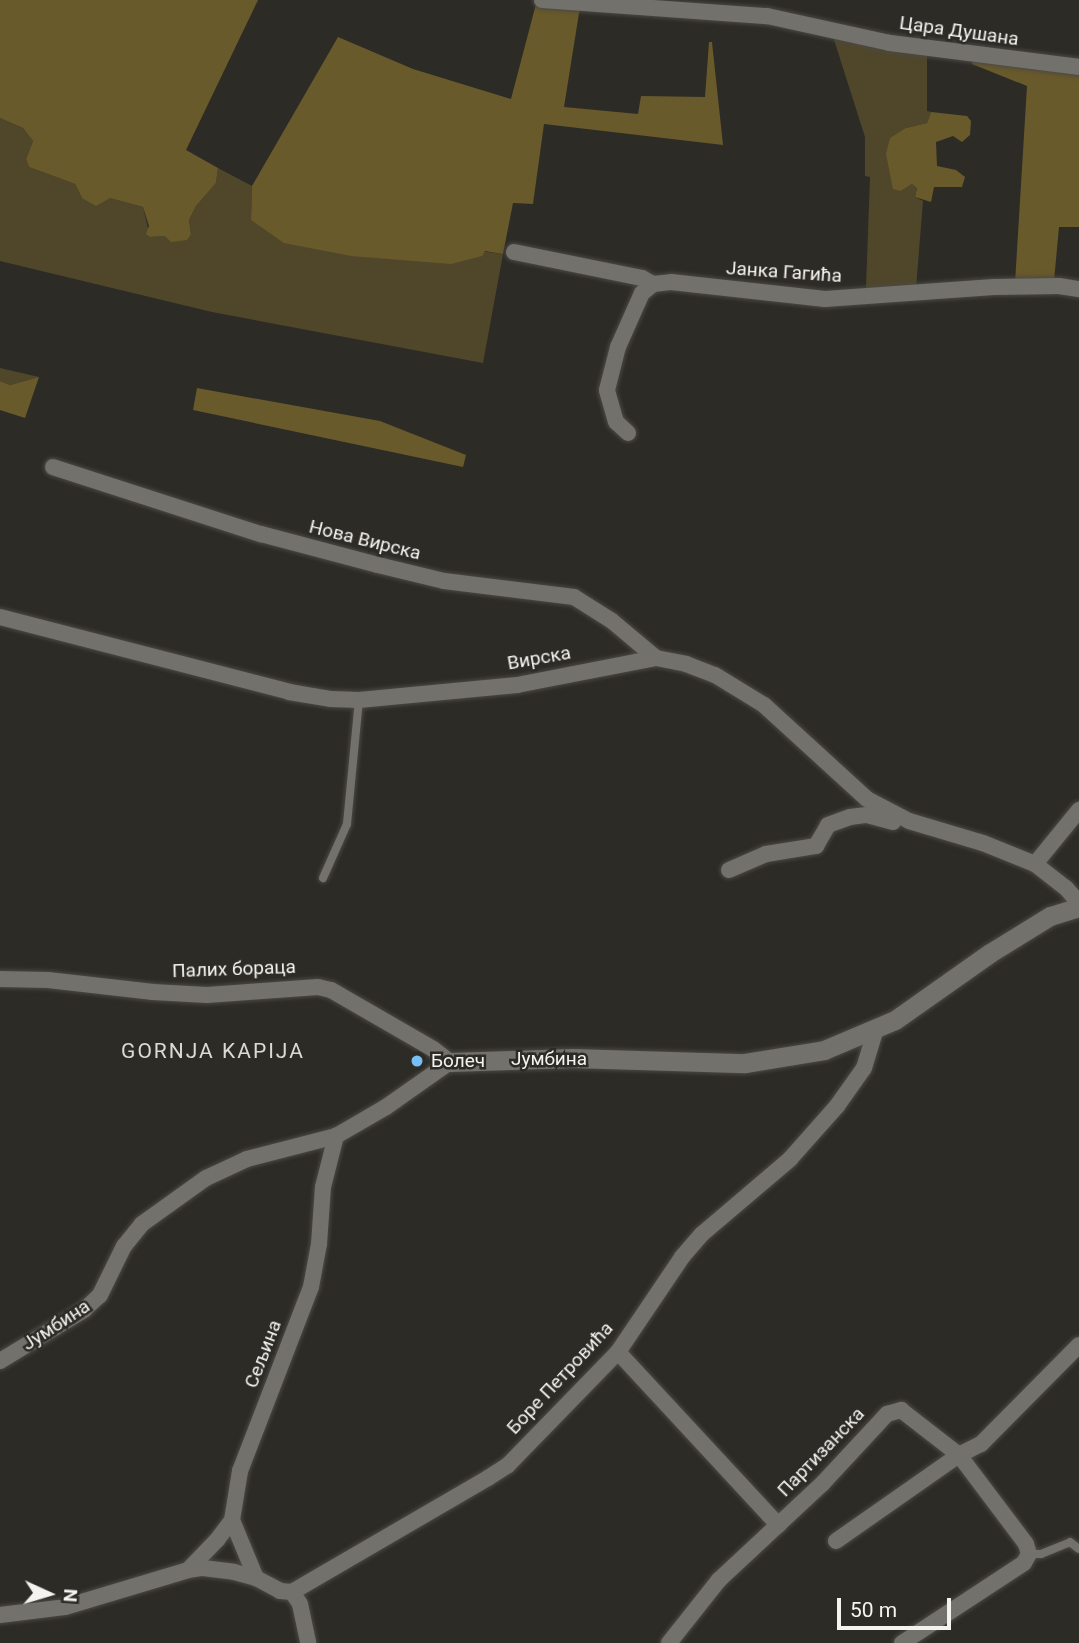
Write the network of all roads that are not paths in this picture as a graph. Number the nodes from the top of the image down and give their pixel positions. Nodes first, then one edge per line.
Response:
1 (542, 0) edge
2 (637, 2) edge
3 (1079, 67) edge
4 (514, 252) dead end
5 (653, 284) junction
6 (1079, 289) edge
7 (628, 433) dead end
8 (53, 467) dead end
9 (0, 617) edge
10 (656, 658) junction
11 (359, 700) junction
12 (1079, 810) edge
13 (909, 821) junction
14 (1035, 864) junction
15 (729, 870) dead end
16 (323, 878) dead end
17 (1079, 905) edge
18 (0, 979) edge
19 (875, 1031) junction
20 (450, 1062) junction
21 (336, 1136) junction
22 (1079, 1345) edge
23 (618, 1352) junction
24 (0, 1361) edge
25 (959, 1455) junction
26 (232, 1520) junction
27 (778, 1525) junction
28 (836, 1541) dead end
29 (1079, 1549) edge
30 (1029, 1555) junction
31 (188, 1570) junction
32 (256, 1578) junction
33 (292, 1592) junction
34 (0, 1615) edge
35 (308, 1643) edge
36 (669, 1643) edge
37 (902, 1643) edge

1 - 2 street, Цара Душана
2 - 3 street, Цара Душана
4 - 5 street, Јанка Гагића
5 - 6 street, Јанка Гагића
5 - 7 street
8 - 10 street, Нова Вирска
9 - 11 street, Вирска
10 - 11 street, Вирска
10 - 13 street, Вирска
11 - 16 lane
12 - 14 street
13 - 14 street, Вирска
13 - 15 street
14 - 17 street, Вирска
17 - 19 street, Јумбина
18 - 20 street, Палих бораца
19 - 20 street, Јумбина
19 - 23 street, Боре Петровића
20 - 21 street, Јумбина
21 - 24 street, Јумбина
21 - 26 street, Сељина
22 - 25 street
23 - 27 street
23 - 33 street, Боре Петровића
25 - 27 street, Партизанска
25 - 28 street
25 - 30 street
26 - 31 street, Сељина
26 - 32 street
27 - 36 street, Партизанска
29 - 30 lane
30 - 37 street
31 - 32 street
31 - 34 street
32 - 33 street
33 - 35 street

